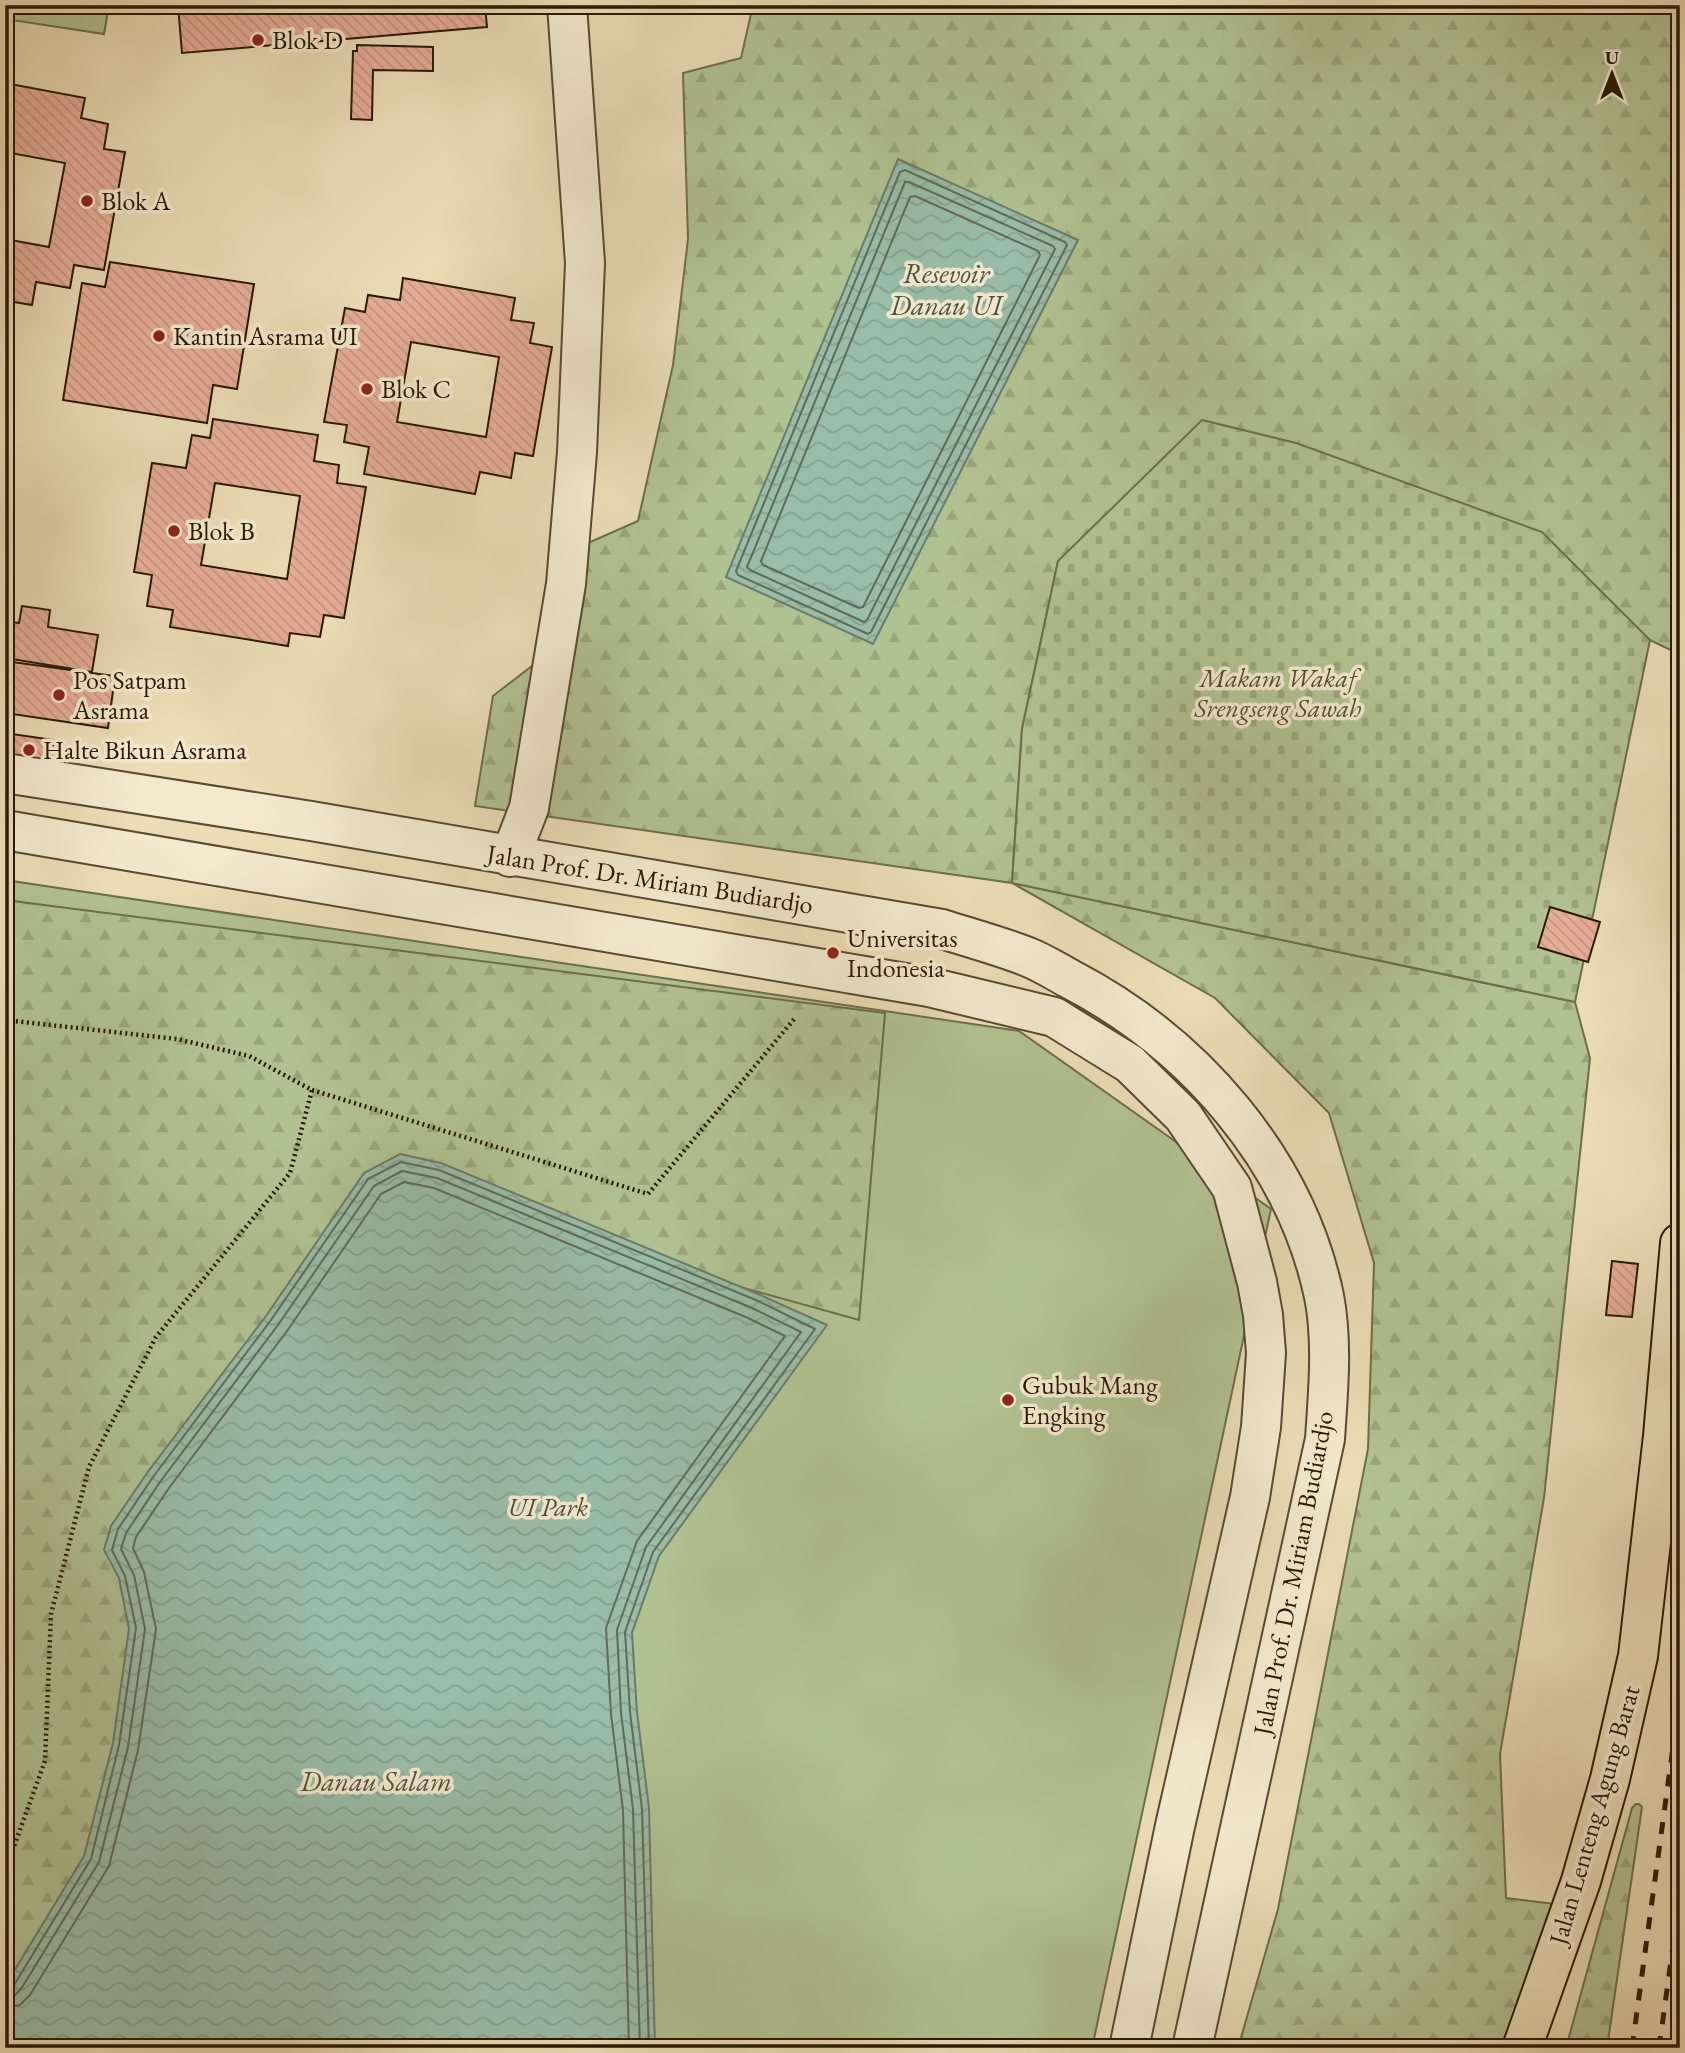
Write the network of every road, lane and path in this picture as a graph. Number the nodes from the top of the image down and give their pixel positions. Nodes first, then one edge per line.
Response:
1 (567, 5) edge
2 (5, 773) edge
3 (5, 830) edge
4 (510, 857) junction
5 (580, 868) junction
6 (570, 925) junction
7 (795, 1018) dead end
8 (5, 1020) edge
9 (312, 1090) junction
10 (1680, 1243) edge
11 (5, 1871) edge
12 (1129, 2048) edge
13 (1192, 2048) edge
14 (1522, 2048) edge

1 - 4 street
2 - 4 street, Jalan Prof. Dr. Miriam Budiardjo
3 - 6 street
4 - 5 street, Jalan Prof. Dr. Miriam Budiardjo
5 - 6 street
5 - 13 street, Jalan Prof. Dr. Miriam Budiardjo
6 - 12 street
7 - 9 path
8 - 9 path
9 - 11 path
10 - 14 main road, Jalan Lenteng Agung Barat

